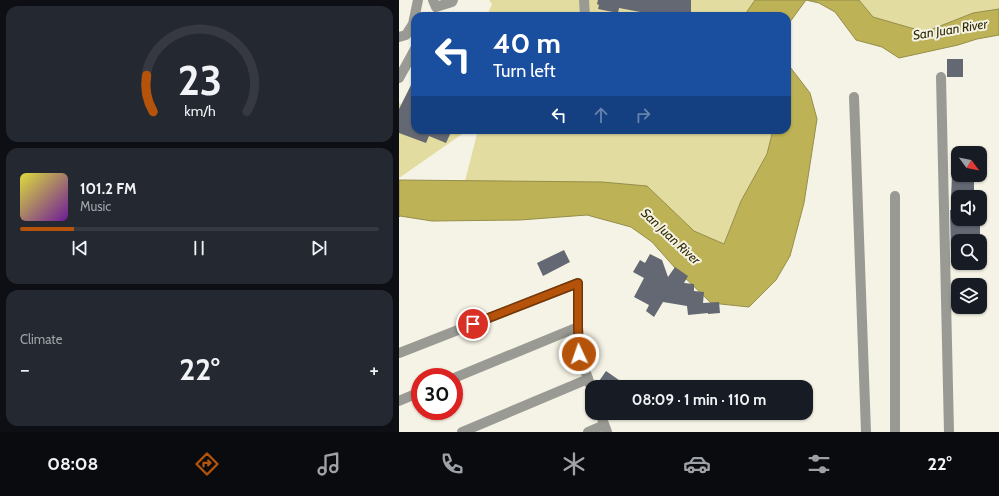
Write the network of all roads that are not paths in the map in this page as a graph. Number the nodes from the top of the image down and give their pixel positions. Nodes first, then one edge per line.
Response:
1 (418, 0) edge
2 (453, 0) edge
3 (584, 0) edge
4 (434, 8) edge
5 (416, 12) edge
6 (585, 12) edge
7 (411, 27) edge
8 (399, 37) edge
9 (411, 56) edge
10 (941, 77) dead end
11 (399, 78) edge
12 (854, 97) dead end
13 (895, 196) dead end
14 (578, 327) junction
15 (399, 353) edge
16 (463, 374) edge
17 (588, 379) joint
18 (411, 396) edge
19 (399, 401) edge
20 (605, 429) edge
21 (462, 432) edge
22 (589, 432) edge
23 (866, 432) edge
24 (895, 432) edge
25 (949, 432) edge

1 - 5 street
2 - 4 street
3 - 6 street
7 - 8 street
9 - 11 street
10 - 25 street
12 - 23 street
13 - 24 street
14 - 15 street
14 - 16 street
14 - 17 street
17 - 21 street
18 - 19 street
20 - 22 street

